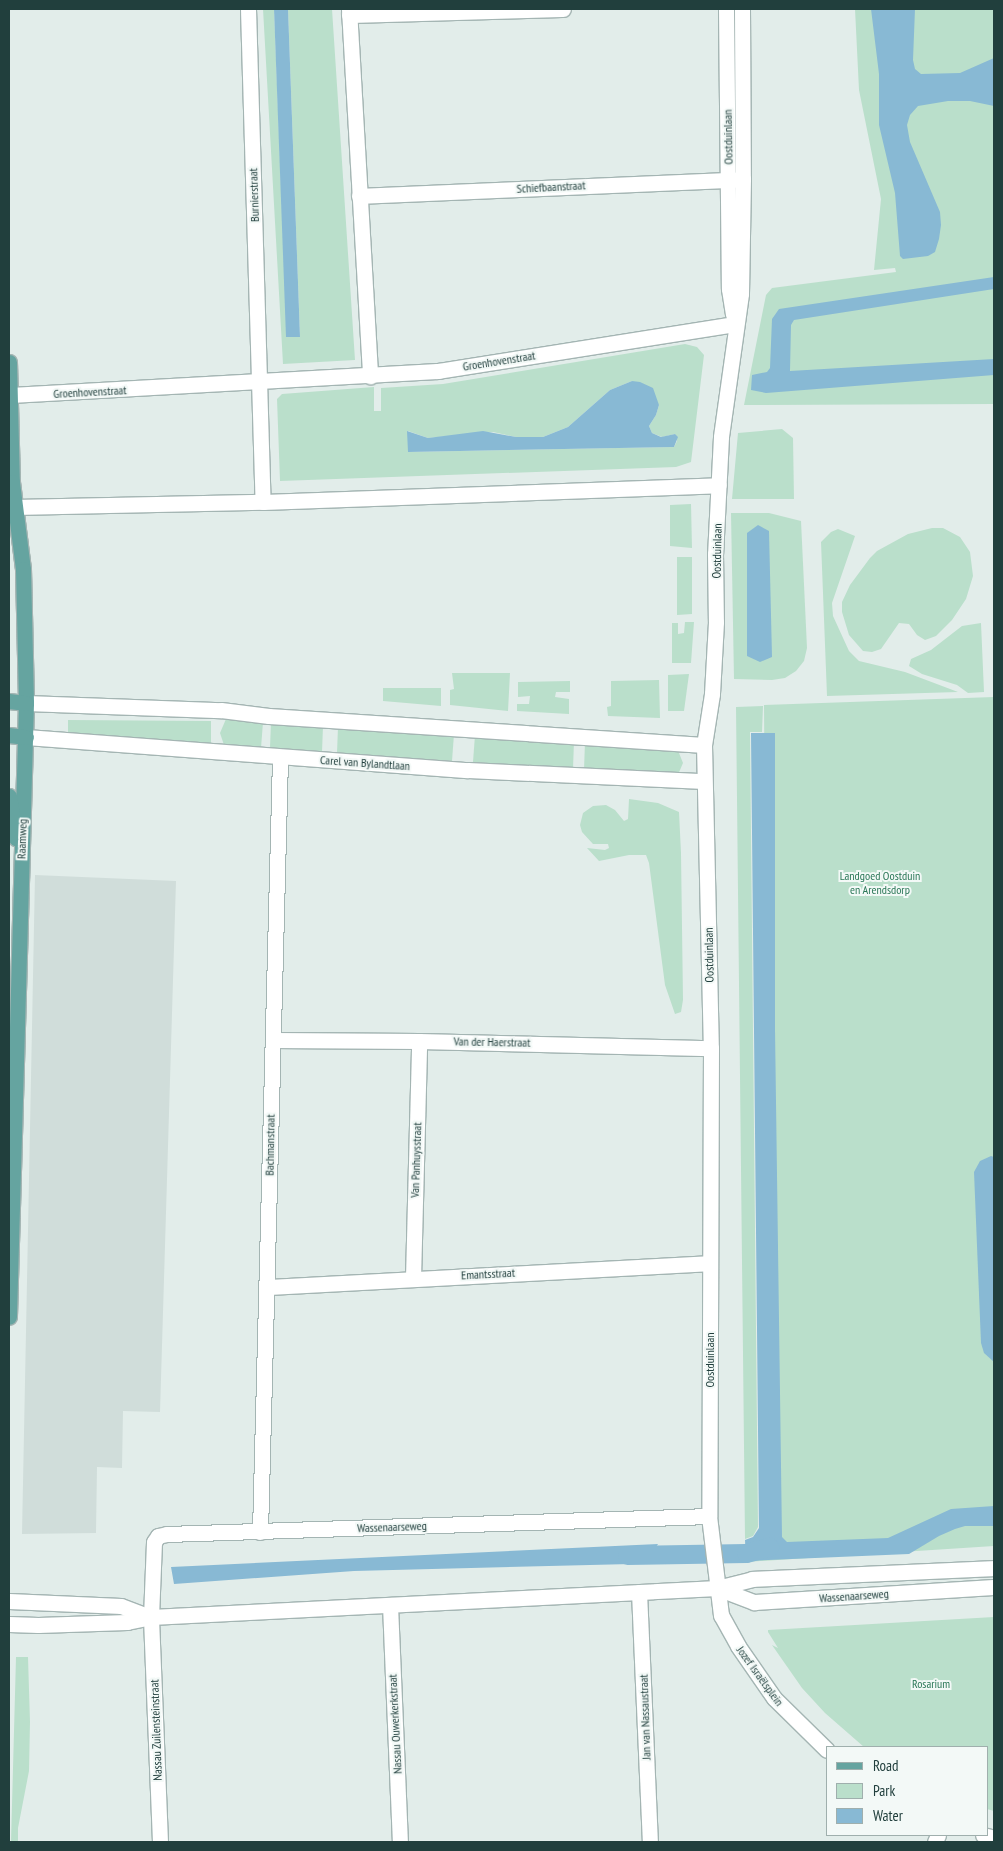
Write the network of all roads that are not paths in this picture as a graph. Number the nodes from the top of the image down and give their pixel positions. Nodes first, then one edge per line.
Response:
1 (248, 9) edge
2 (563, 9) edge
3 (726, 9) edge
4 (742, 9) edge
5 (349, 12) edge
6 (736, 179) junction
7 (360, 196) junction
8 (735, 324) junction
9 (9, 362) edge
10 (370, 376) junction
11 (261, 382) junction
12 (10, 395) edge
13 (719, 485) junction
14 (263, 502) junction
15 (14, 507) junction
16 (9, 701) edge
17 (26, 703) junction
18 (9, 735) edge
19 (26, 737) junction
20 (704, 745) junction
21 (280, 758) junction
22 (704, 781) junction
23 (9, 796) edge
24 (21, 872) junction
25 (273, 1040) junction
26 (419, 1041) junction
27 (710, 1048) junction
28 (710, 1263) junction
29 (412, 1278) junction
30 (267, 1287) junction
31 (9, 1317) edge
32 (709, 1516) junction
33 (260, 1532) junction
34 (994, 1568) edge
35 (717, 1588) junction
36 (994, 1588) edge
37 (639, 1592) junction
38 (9, 1601) edge
39 (390, 1605) junction
40 (151, 1617) junction
41 (9, 1624) edge
42 (826, 1749) edge
43 (160, 1842) edge
44 (400, 1842) edge
45 (650, 1842) edge

1 - 11 street, Burnierstraat
2 - 5 street
3 - 6 street, Oostduinlaan
4 - 6 street, Oostduinlaan
5 - 7 street
6 - 7 street, Schiefbaanstraat
6 - 8 street, Oostduinlaan
7 - 10 street
8 - 10 street, Groenhovenstraat
8 - 13 street, Oostduinlaan
9 - 12 main road, Raamweg
10 - 11 street, Groenhovenstraat
11 - 12 street, Groenhovenstraat
11 - 14 street
12 - 15 main road, Raamweg
13 - 14 street
13 - 20 street, Oostduinlaan
14 - 15 street
15 - 17 main road, Raamweg
16 - 17 main road
17 - 19 main road, Raamweg
17 - 20 street
18 - 19 main road
19 - 21 street, Carel van Bylandtlaan
19 - 24 main road, Raamweg
20 - 22 street, Oostduinlaan
21 - 22 street, Carel van Bylandtlaan
21 - 25 street, Bachmanstraat
22 - 27 street, Oostduinlaan
23 - 24 main road
24 - 31 main road, Raamweg
25 - 26 street, Van der Haerstraat
25 - 30 street, Bachmanstraat
26 - 27 street, Van der Haerstraat
26 - 29 street, Van Panhuysstraat
27 - 28 street, Oostduinlaan
28 - 29 street, Emantsstraat
28 - 32 street, Oostduinlaan
29 - 30 street, Emantsstraat
30 - 33 street, Bachmanstraat
32 - 33 street, Wassenaarseweg
32 - 35 street, Oostduinlaan
33 - 40 street, Wassenaarseweg
34 - 35 street, Wassenaarseweg
35 - 36 street, Wassenaarseweg
35 - 37 street, Wassenaarseweg
35 - 42 street, Jozef Israëlsplein
37 - 39 street, Wassenaarseweg
37 - 45 street, Jan van Nassaustraat
38 - 40 street, Wassenaarseweg
39 - 40 street, Wassenaarseweg
39 - 44 street, Nassau Ouwerkerkstraat
40 - 41 street, Wassenaarseweg
40 - 43 street, Nassau Zuilensteinstraat

